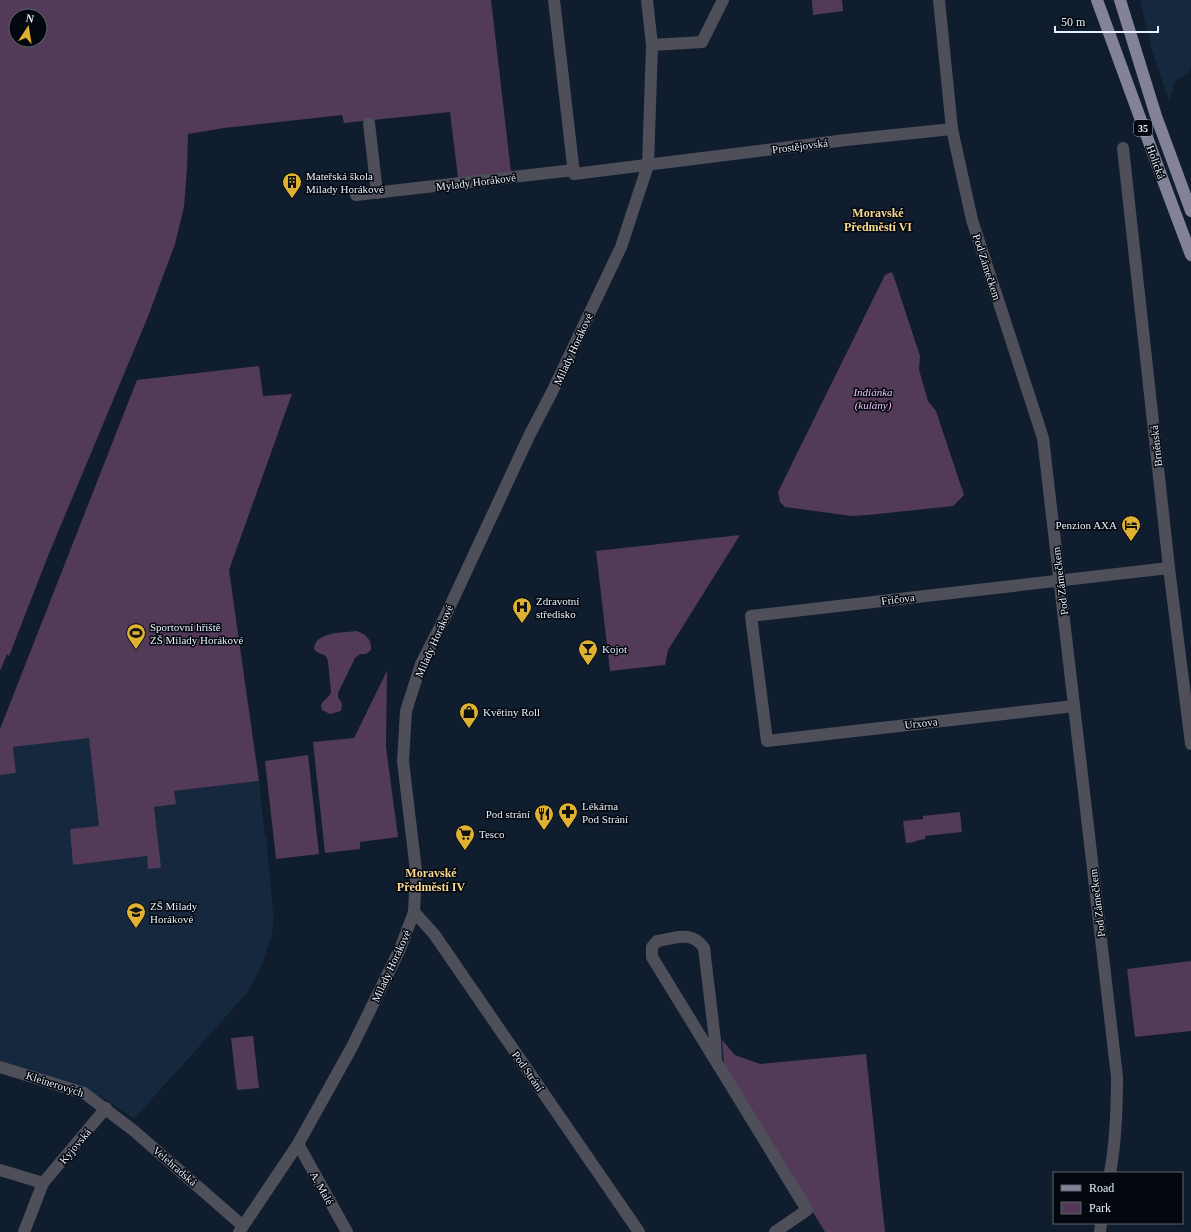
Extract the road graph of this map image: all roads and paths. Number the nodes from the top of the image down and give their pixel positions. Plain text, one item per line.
1 (554, 0) edge
2 (647, 0) edge
3 (723, 0) edge
4 (939, 0) edge
5 (1097, 0) edge
6 (1120, 0) edge
7 (652, 45) junction
8 (369, 123) dead end
9 (952, 129) junction
10 (1123, 148) dead end
11 (648, 165) junction
12 (574, 170) junction
13 (377, 193) junction
14 (356, 195) dead end
15 (1191, 211) edge
16 (1191, 255) edge
17 (1169, 568) junction
18 (1060, 580) junction
19 (1074, 706) junction
20 (767, 741) joint
21 (1191, 744) edge
22 (414, 912) junction
23 (716, 1061) junction
24 (0, 1067) edge
25 (106, 1108) junction
26 (298, 1144) junction
27 (0, 1170) edge
28 (1110, 1172) edge
29 (43, 1183) junction
30 (241, 1229) edge
31 (24, 1232) edge
32 (346, 1232) edge
33 (639, 1232) edge
34 (775, 1232) edge

1 - 12 street
2 - 7 street, Milady Horákové
3 - 7 street
4 - 9 street, Pod Zámečkem
5 - 16 main road, Holická / 35
6 - 15 main road, Holická / 35
7 - 11 street, Milady Horákové
8 - 13 street
9 - 11 street, Prostějovská
9 - 18 street, Pod Zámečkem
10 - 17 street, Brněnská
11 - 12 street
11 - 22 street, Milady Horákové
12 - 13 street, Mylady Horákové
13 - 14 street, Mylady Horákové
17 - 18 street, Fričova
17 - 21 street, Brněnská
18 - 19 street, Pod Zámečkem
18 - 20 street, Fričova
19 - 20 street, Urxova
19 - 28 street, Pod Zámečkem
22 - 26 street, Milady Horákové
22 - 33 street, Pod Strání
23 - 23 street
23 - 34 street
24 - 25 street, Kleinerových
25 - 29 street, Kyjovská
25 - 30 street, Velehradská
26 - 30 street, Milady Horákové
26 - 32 street, A. Malé
27 - 29 street
29 - 31 street, Kyjovská

